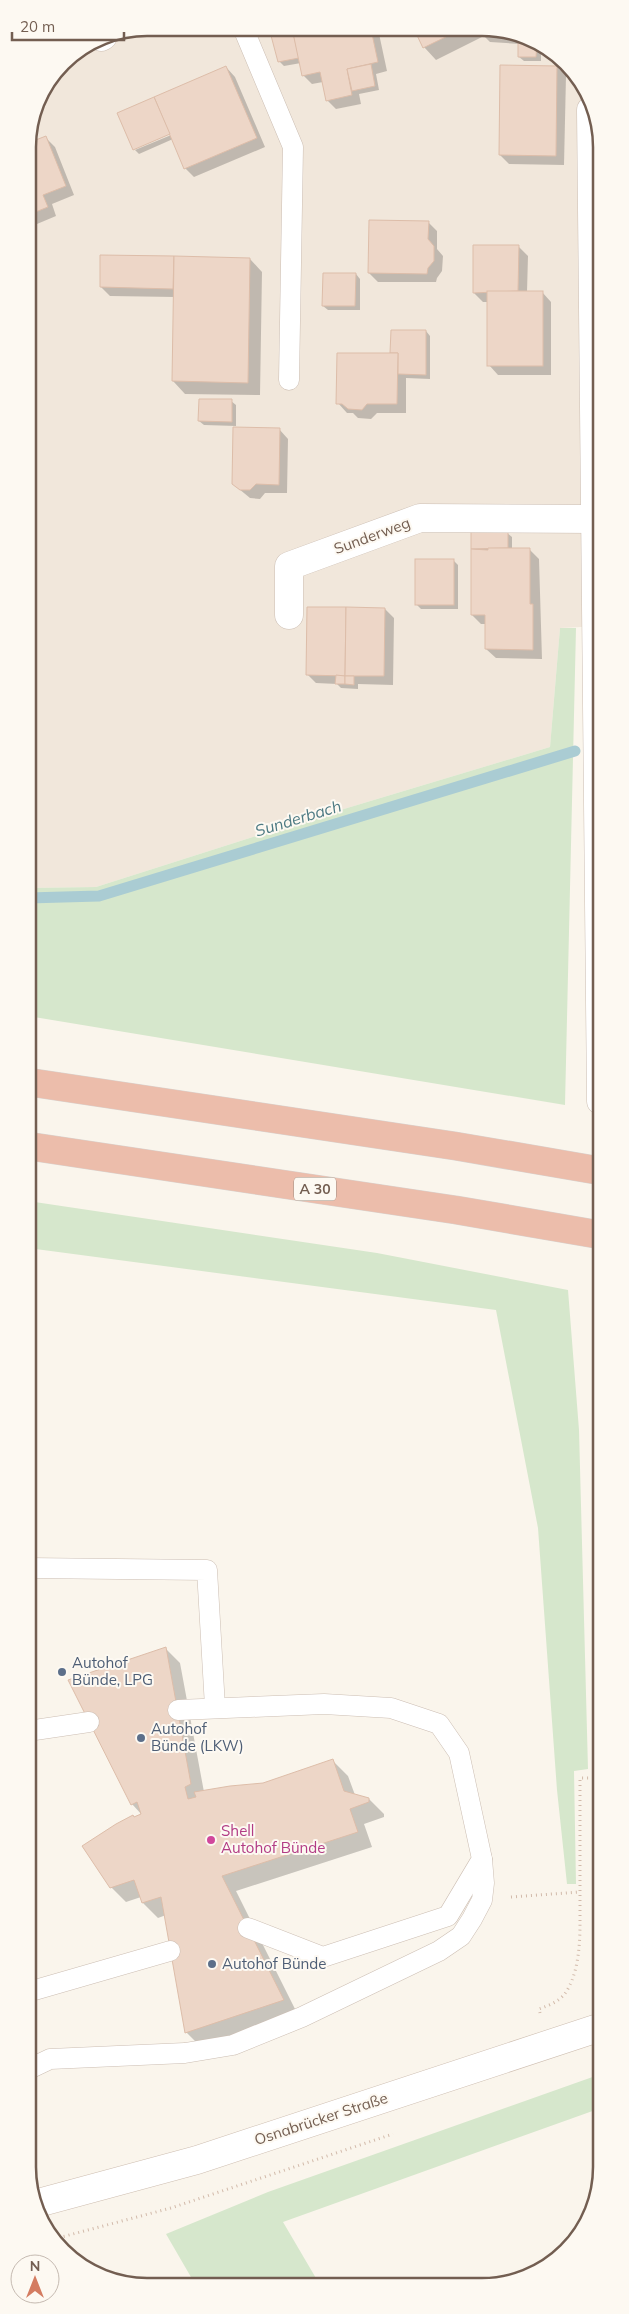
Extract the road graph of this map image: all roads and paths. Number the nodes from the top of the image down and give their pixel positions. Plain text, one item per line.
1 (246, 36) edge
2 (590, 125) edge
3 (593, 314) edge
4 (289, 380) dead end
5 (593, 519) edge
6 (289, 616) dead end
7 (36, 1083) edge
8 (36, 1147) edge
9 (593, 1170) edge
10 (593, 1234) edge
11 (36, 1568) edge
12 (215, 1707) junction
13 (178, 1710) dead end
14 (89, 1722) dead end
15 (36, 1730) edge
16 (593, 1778) edge
17 (482, 1859) junction
18 (580, 1892) junction
19 (542, 1895) dead end
20 (248, 1928) dead end
21 (170, 1950) dead end
22 (36, 1990) edge
23 (593, 2030) edge
24 (549, 2044) junction
25 (36, 2065) edge
26 (42, 2202) edge

1 - 4 lane
2 - 3 street
5 - 6 street, Sunderweg
7 - 9 highway
8 - 10 highway, A 30
11 - 12 lane
12 - 13 lane
12 - 17 lane
14 - 15 lane
16 - 18 path
17 - 20 lane
17 - 25 lane
18 - 19 path
18 - 24 path
21 - 22 lane
23 - 24 street, Osnabrücker Straße
24 - 26 street, Osnabrücker Straße

